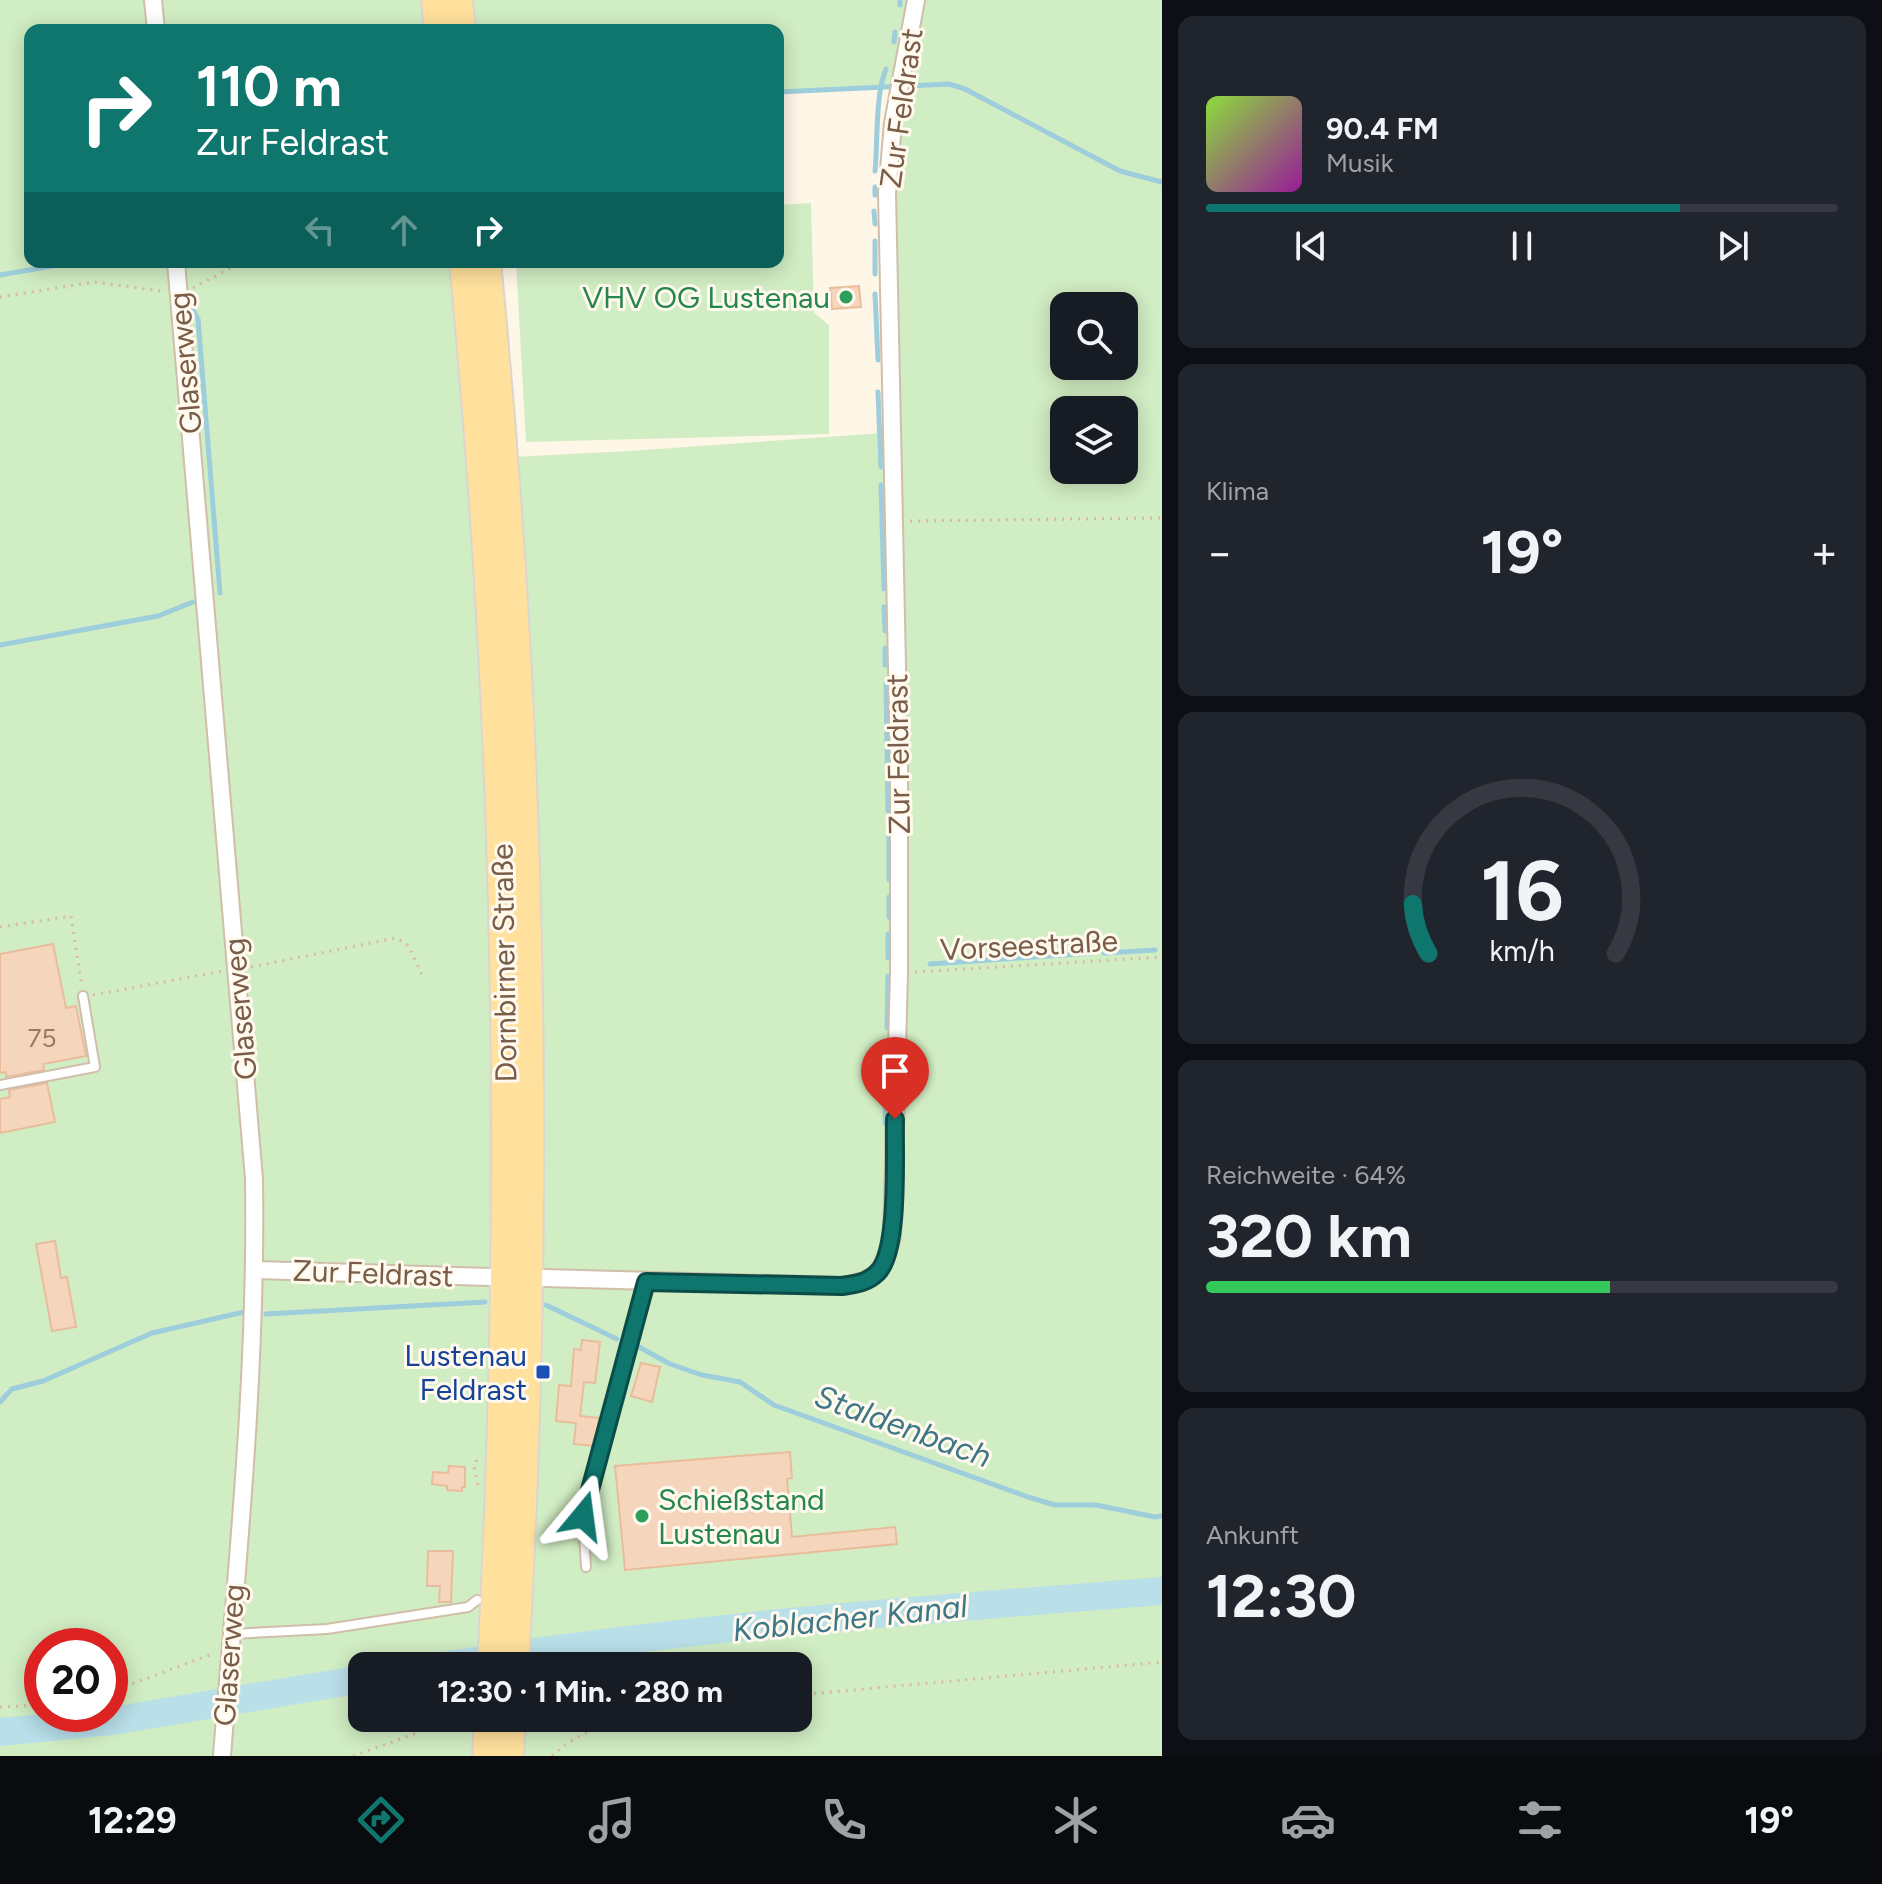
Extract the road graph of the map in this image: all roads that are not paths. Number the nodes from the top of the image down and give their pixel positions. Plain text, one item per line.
1 (153, 0) edge
2 (435, 0) edge
3 (459, 0) edge
4 (916, 0) edge
5 (155, 24) edge
6 (437, 24) edge
7 (461, 24) edge
8 (177, 268) edge
9 (464, 268) edge
10 (488, 268) edge
11 (83, 996) road end
12 (0, 1085) edge
13 (256, 1270) junction
14 (490, 1277) dead end
15 (544, 1278) dead end
16 (646, 1282) junction
17 (586, 1567) dead end
18 (477, 1600) dead end
19 (506, 1618) junction
20 (230, 1649) junction
21 (495, 1652) edge
22 (512, 1652) edge
23 (487, 1732) edge
24 (511, 1732) edge
25 (222, 1756) edge
26 (486, 1756) edge
27 (510, 1756) edge

1 - 5 street
2 - 6 main road
3 - 7 main road
4 - 16 street, Zur Feldrast
8 - 13 street, Glaserweg
9 - 19 main road, Dornbirner Straße
10 - 19 main road, Dornbirner Straße
11 - 12 lane
13 - 14 street, Zur Feldrast
13 - 20 street, Glaserweg
15 - 16 street, Zur Feldrast
16 - 17 lane
18 - 20 lane
19 - 21 main road, Dornbirner Straße
19 - 22 main road, Dornbirner Straße
20 - 25 street, Glaserweg
23 - 26 main road
24 - 27 main road

